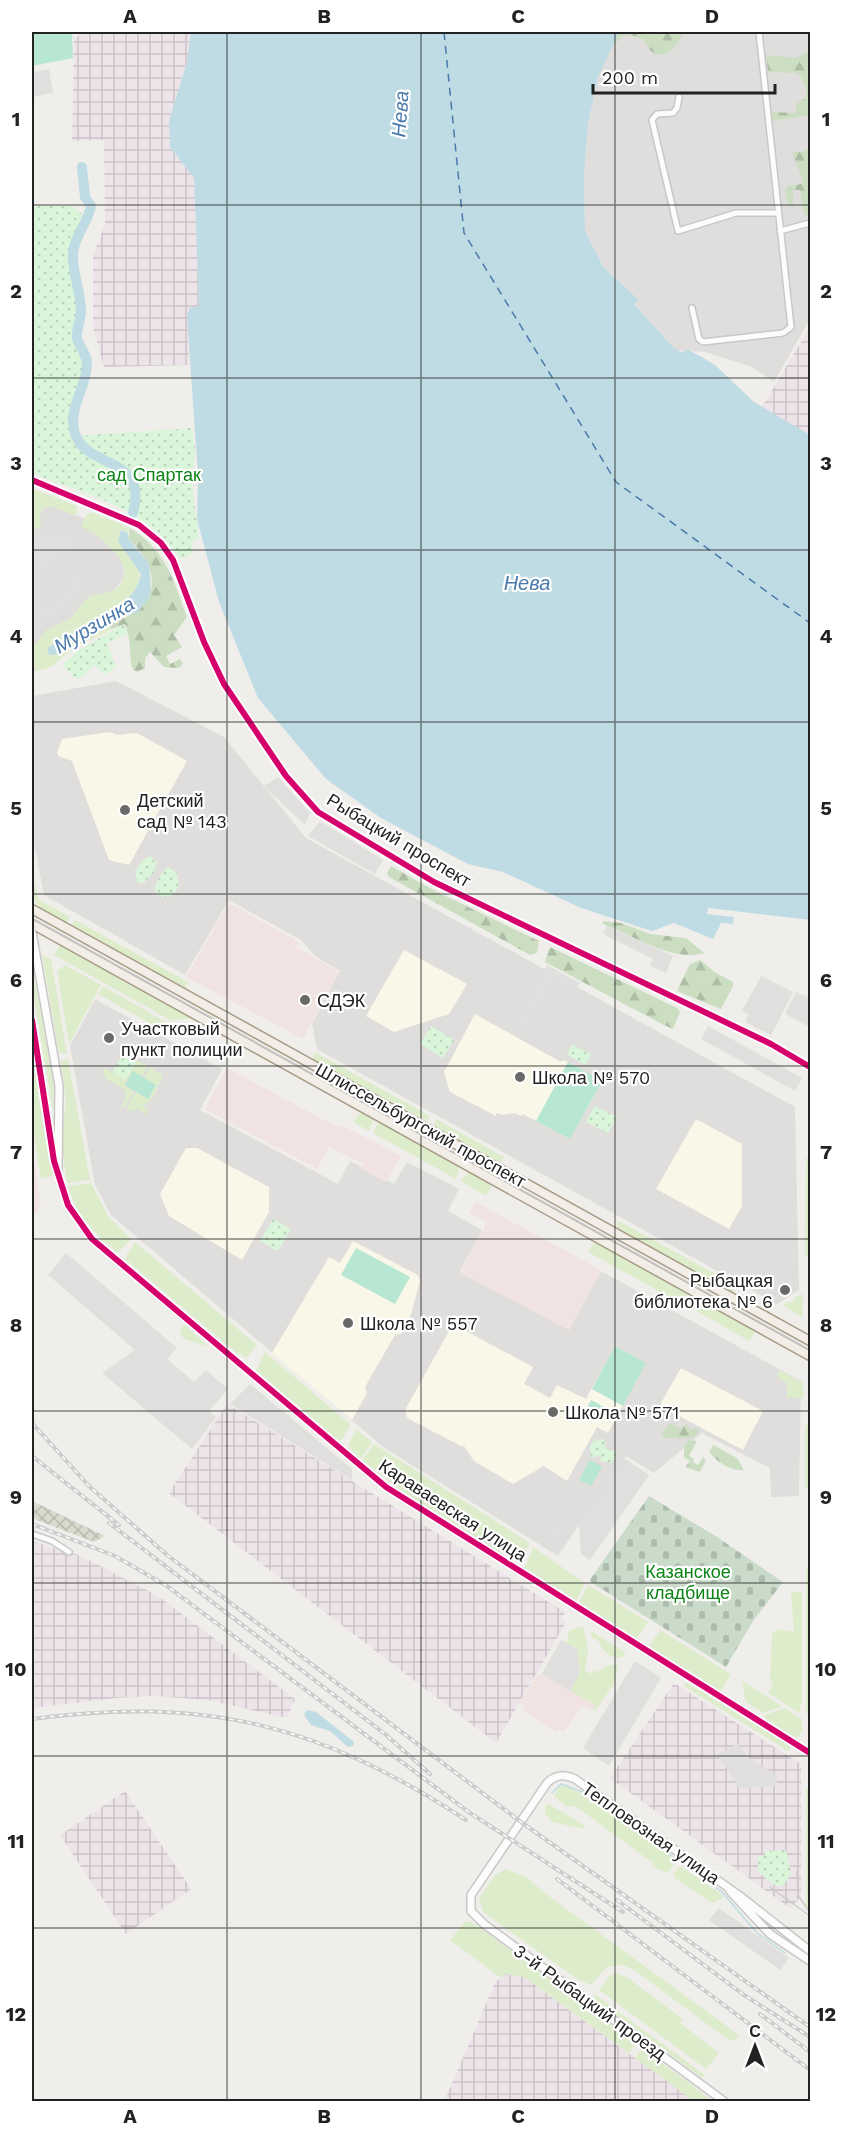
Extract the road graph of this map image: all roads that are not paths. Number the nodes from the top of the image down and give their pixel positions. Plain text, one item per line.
1 (759, 32) edge
2 (679, 97) dead end
3 (777, 213) junction
4 (810, 224) edge
5 (780, 231) junction
6 (692, 308) dead end
7 (32, 480) edge
8 (32, 909) edge
9 (32, 924) edge
10 (32, 932) edge
11 (32, 1020) edge
12 (810, 1067) edge
13 (58, 1170) junction
14 (810, 1341) edge
15 (810, 1356) edge
16 (32, 1534) edge
17 (69, 1552) dead end
18 (810, 1753) edge
19 (727, 1887) junction
20 (471, 1895) joint
21 (810, 1952) edge
22 (810, 1960) edge
23 (725, 2102) edge

1 - 3 street
2 - 3 street
3 - 5 street
4 - 5 street
5 - 6 street
7 - 12 street, Рыбацкий проспект
8 - 14 main road, Шлиссельбургский проспект
9 - 15 main road, Шлиссельбургский проспект
10 - 13 street
11 - 13 street
13 - 18 street, Караваевская улица
16 - 17 street
19 - 20 street, Тепловозная улица
19 - 21 street, Тепловозная улица
19 - 22 street, Тепловозная улица
20 - 23 street, 3-й Рыбацкий проезд

